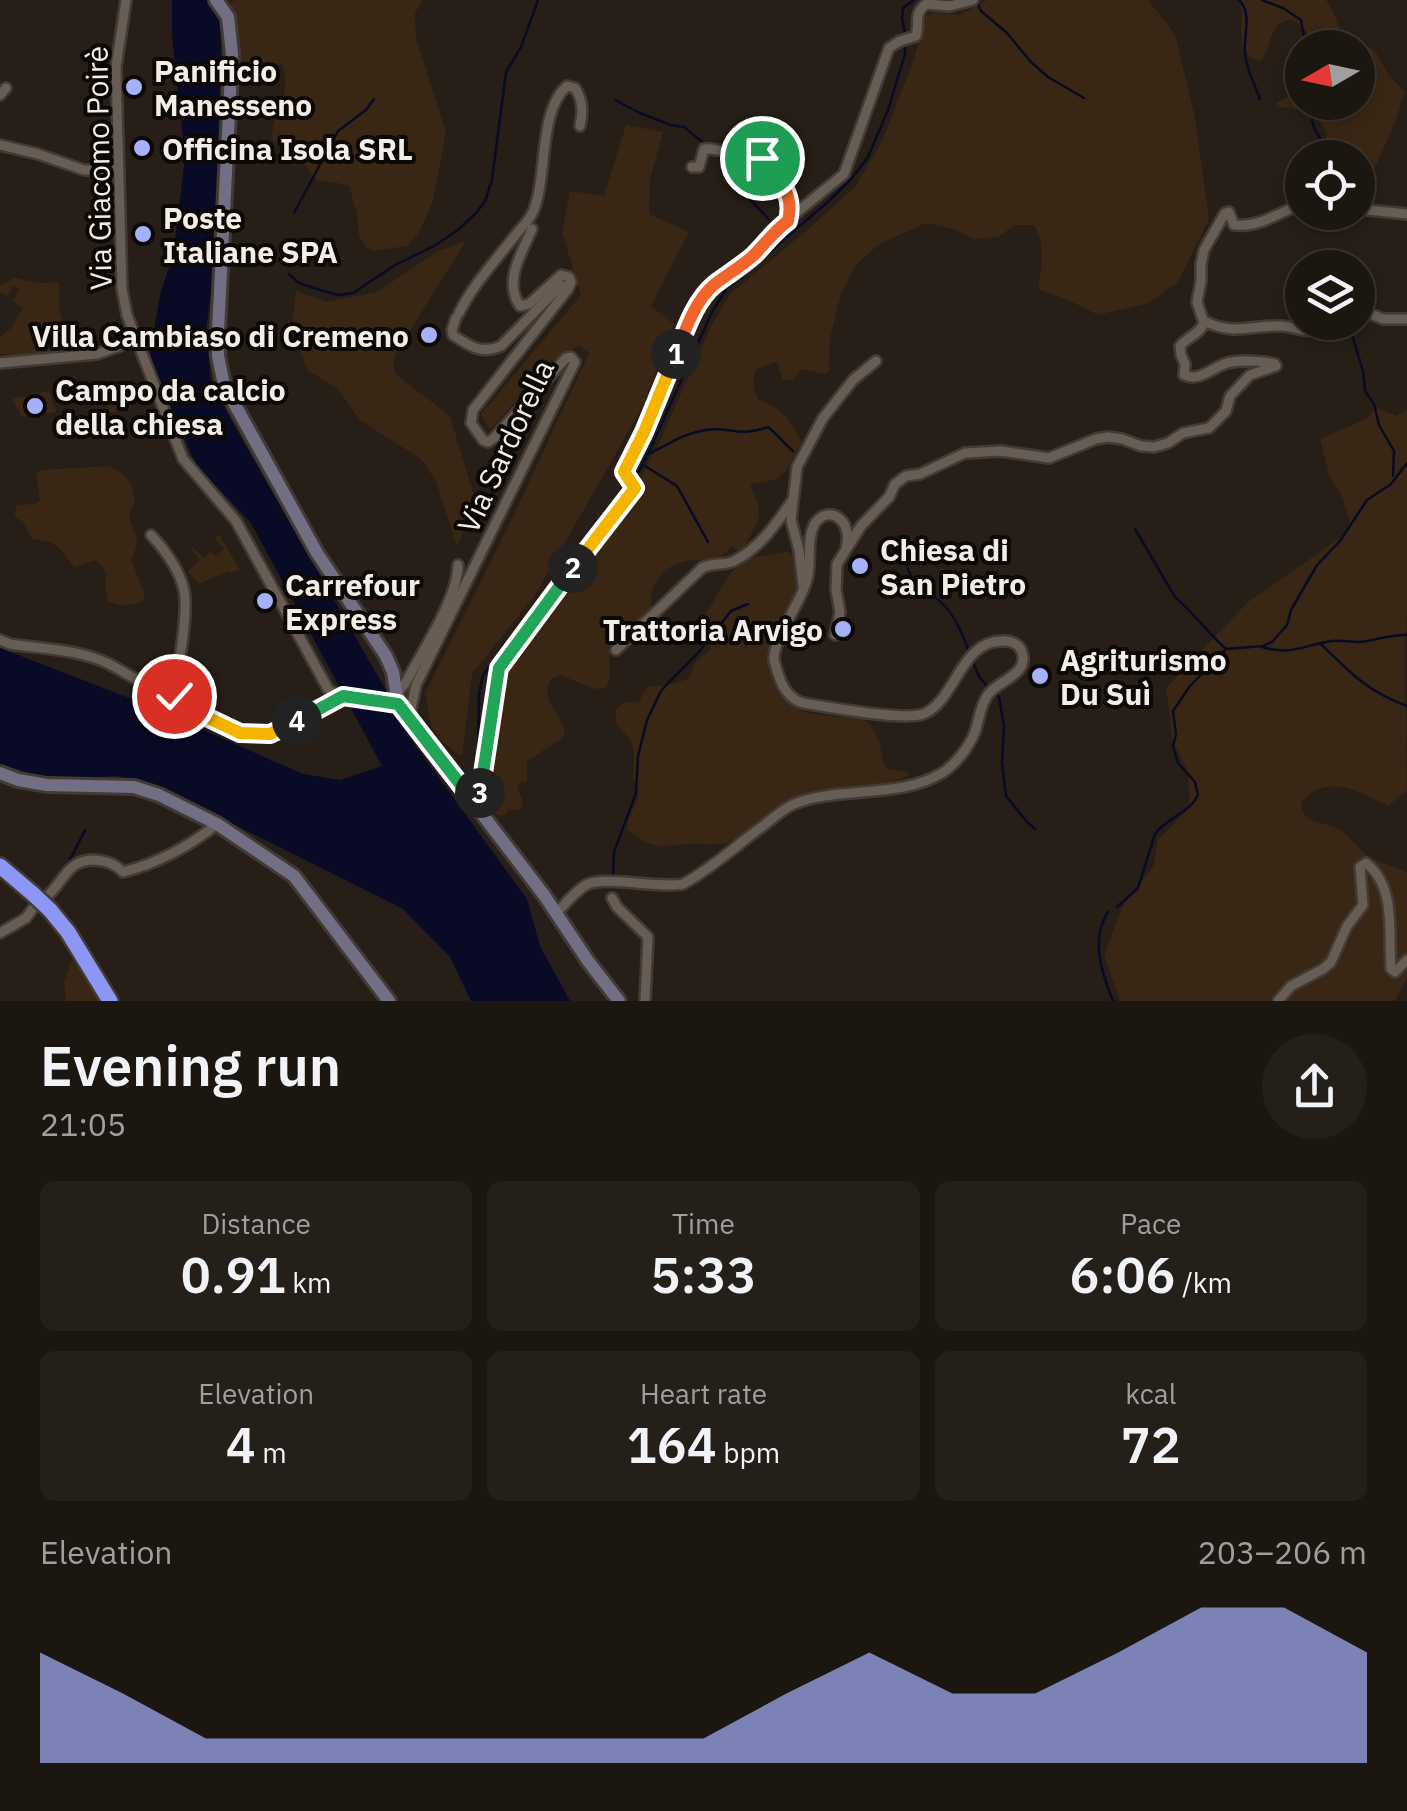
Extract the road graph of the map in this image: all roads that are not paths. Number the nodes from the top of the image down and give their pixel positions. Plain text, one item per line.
1 (126, 0) edge
2 (972, 0) edge
3 (220, 5) edge
4 (580, 126) dead end
5 (0, 145) edge
6 (692, 166) dead end
7 (120, 170) junction
8 (1375, 211) edge
9 (1285, 212) edge
10 (1407, 214) edge
11 (788, 221) junction
12 (532, 229) dead end
13 (568, 289) junction
14 (1375, 316) edge
15 (1407, 318) edge
16 (1204, 321) junction
17 (1285, 327) edge
18 (137, 340) junction
19 (876, 360) dead end
20 (0, 363) edge
21 (794, 499) junction
22 (152, 535) dead end
23 (846, 548) junction
24 (458, 565) dead end
25 (802, 592) junction
26 (835, 635) dead end
27 (0, 640) edge
28 (616, 650) dead end
29 (340, 696) junction
30 (396, 700) junction
31 (173, 701) junction
32 (409, 718) junction
33 (0, 774) edge
34 (477, 806) junction
35 (218, 824) junction
36 (0, 866) edge
37 (612, 898) dead end
38 (41, 902) junction
39 (556, 914) junction
40 (0, 933) edge
41 (1407, 960) edge
42 (107, 995) edge
43 (388, 1001) edge
44 (619, 1001) edge
45 (645, 1001) edge
46 (1278, 1001) edge

1 - 7 street, Via Giacomo Poirè
2 - 11 street
3 - 30 main road
4 - 13 street, Via Sardorella
5 - 7 street
6 - 11 street
7 - 18 street, Via Giacomo Poirè
8 - 10 street
9 - 16 street
11 - 34 street
12 - 13 street
13 - 32 street, Via Sardorella
14 - 15 street
16 - 17 street
16 - 23 street
18 - 20 street
18 - 29 street, Via Giacomo Poirè
19 - 21 street
21 - 25 street
21 - 28 street
22 - 31 street
23 - 25 street
23 - 26 street
24 - 30 street
25 - 39 street
27 - 31 street
29 - 30 street
29 - 31 street
30 - 32 main road
32 - 34 main road
33 - 35 main road
34 - 39 main road
35 - 38 street
35 - 43 main road
36 - 38 highway
37 - 45 street
38 - 40 street
38 - 42 highway
39 - 44 main road
41 - 46 street

